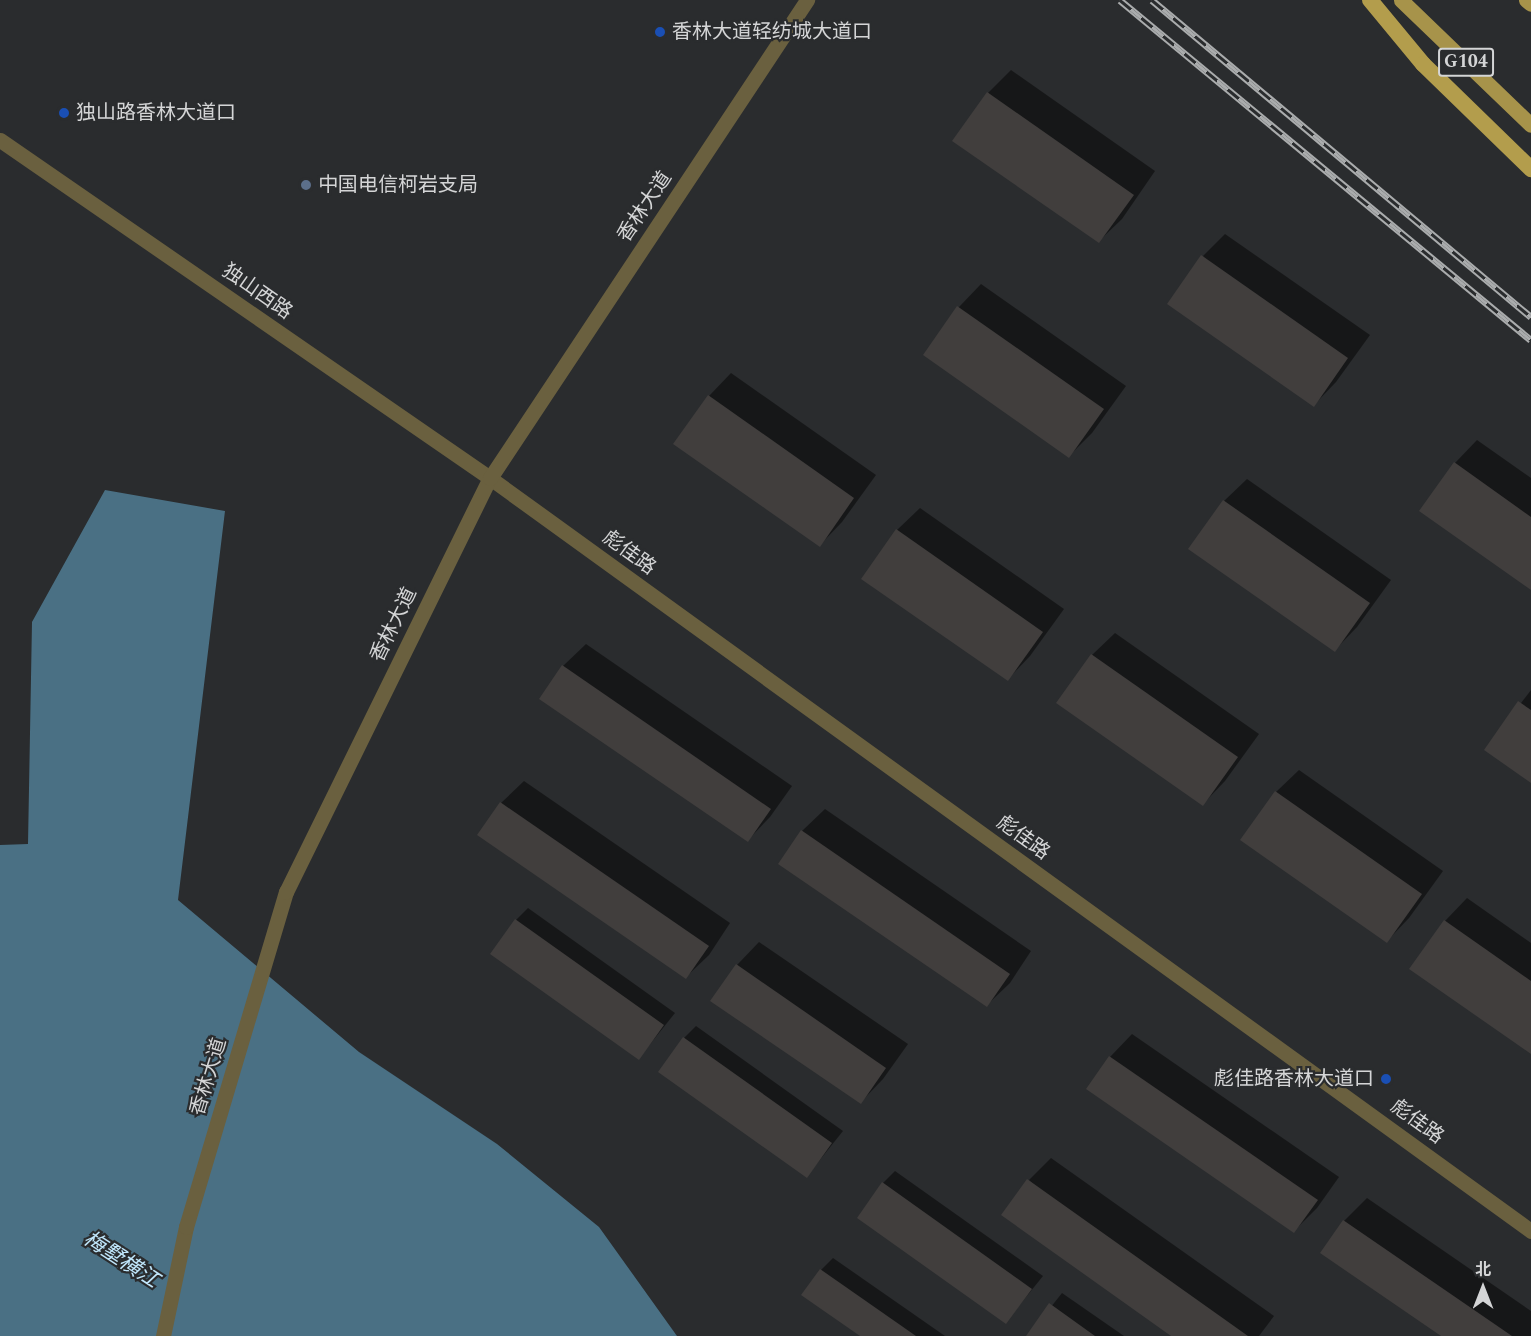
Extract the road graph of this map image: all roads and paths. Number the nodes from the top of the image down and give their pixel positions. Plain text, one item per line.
1 (807, 0) edge
2 (1371, 0) edge
3 (1401, 0) edge
4 (1527, 0) edge
5 (1531, 4) edge
6 (1531, 125) edge
7 (0, 140) edge
8 (1531, 169) edge
9 (490, 478) junction
10 (1531, 1231) edge
11 (163, 1336) edge

1 - 9 street, 香林大道
2 - 8 highway
3 - 6 main road, G104
4 - 5 main road
7 - 9 street, 独山西路
9 - 10 street, 彪佳路
9 - 11 street, 香林大道

